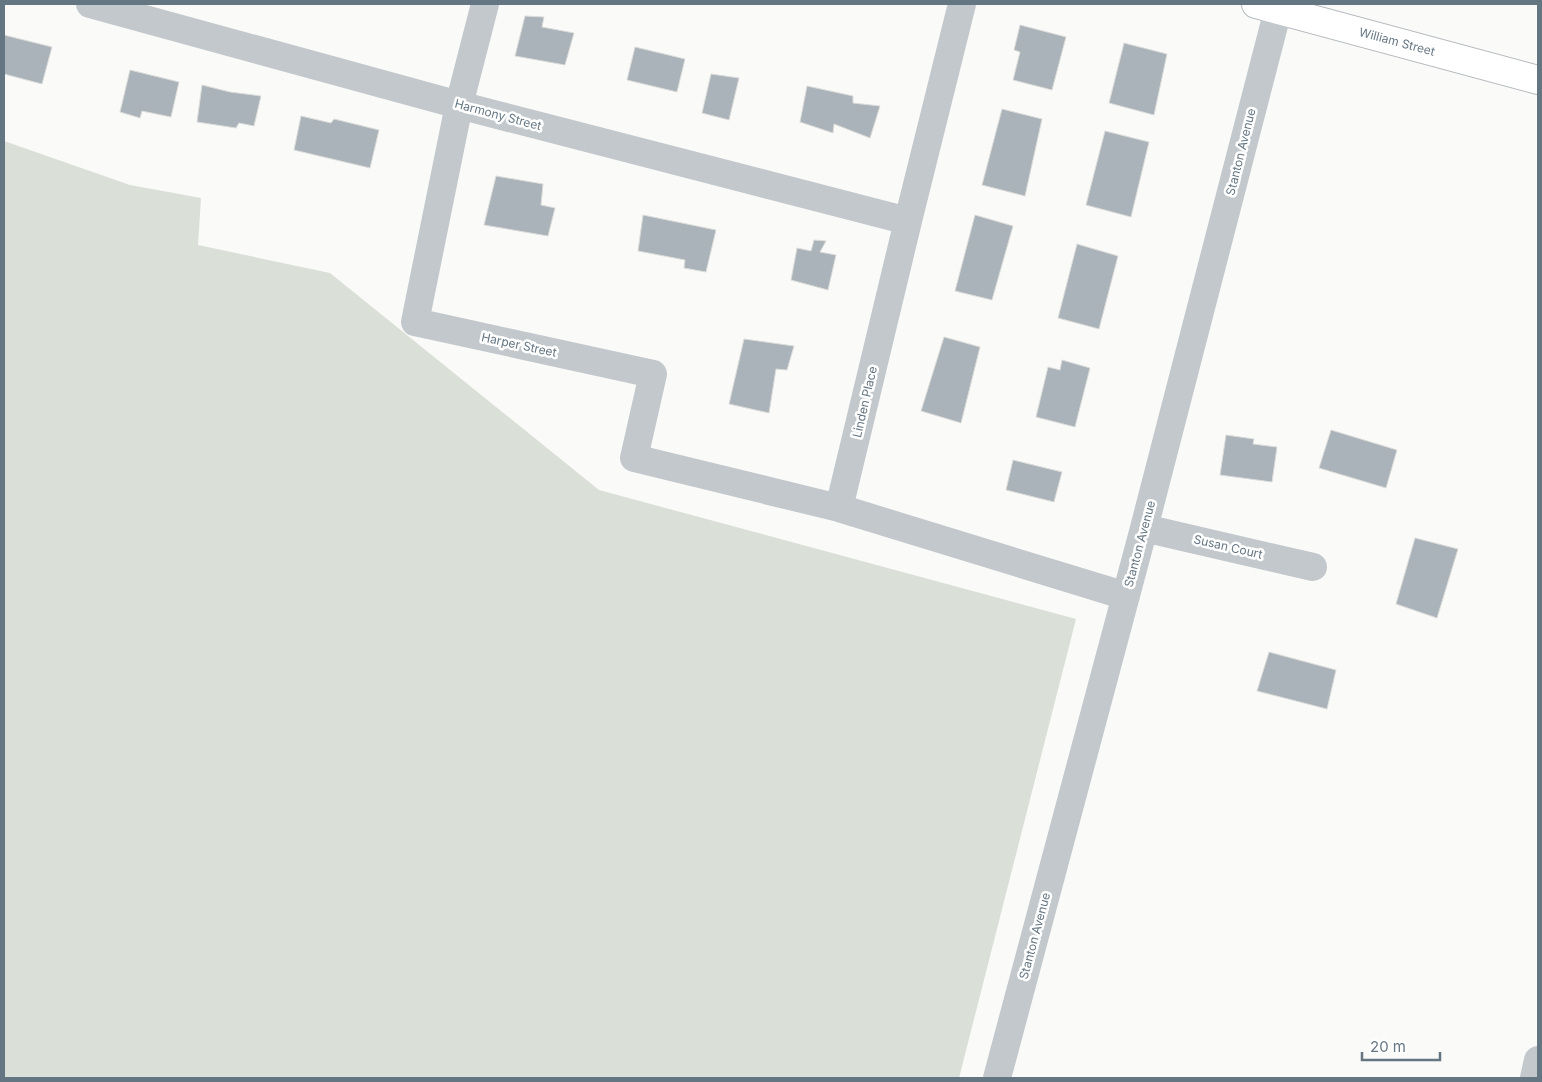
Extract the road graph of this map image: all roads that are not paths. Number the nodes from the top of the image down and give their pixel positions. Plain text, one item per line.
1 (90, 4) edge
2 (485, 4) edge
3 (962, 4) edge
4 (1267, 7) edge
5 (1538, 80) edge
6 (459, 105) junction
7 (908, 221) junction
8 (839, 508) junction
9 (1144, 528) junction
10 (1313, 567) dead end
11 (1126, 596) junction
12 (1538, 1060) edge
13 (997, 1078) edge
14 (1534, 1078) edge

1 - 6 street, Harmony Street
2 - 6 street, Harper Street
3 - 7 street, Linden Place
4 - 5 main road, William Street
4 - 9 street, Stanton Avenue
6 - 7 street, Harmony Street
6 - 8 street, Harper Street
7 - 8 street, Linden Place
8 - 11 street
9 - 10 street, Susan Court
9 - 11 street, Stanton Avenue
11 - 13 street, Stanton Avenue
12 - 14 street

